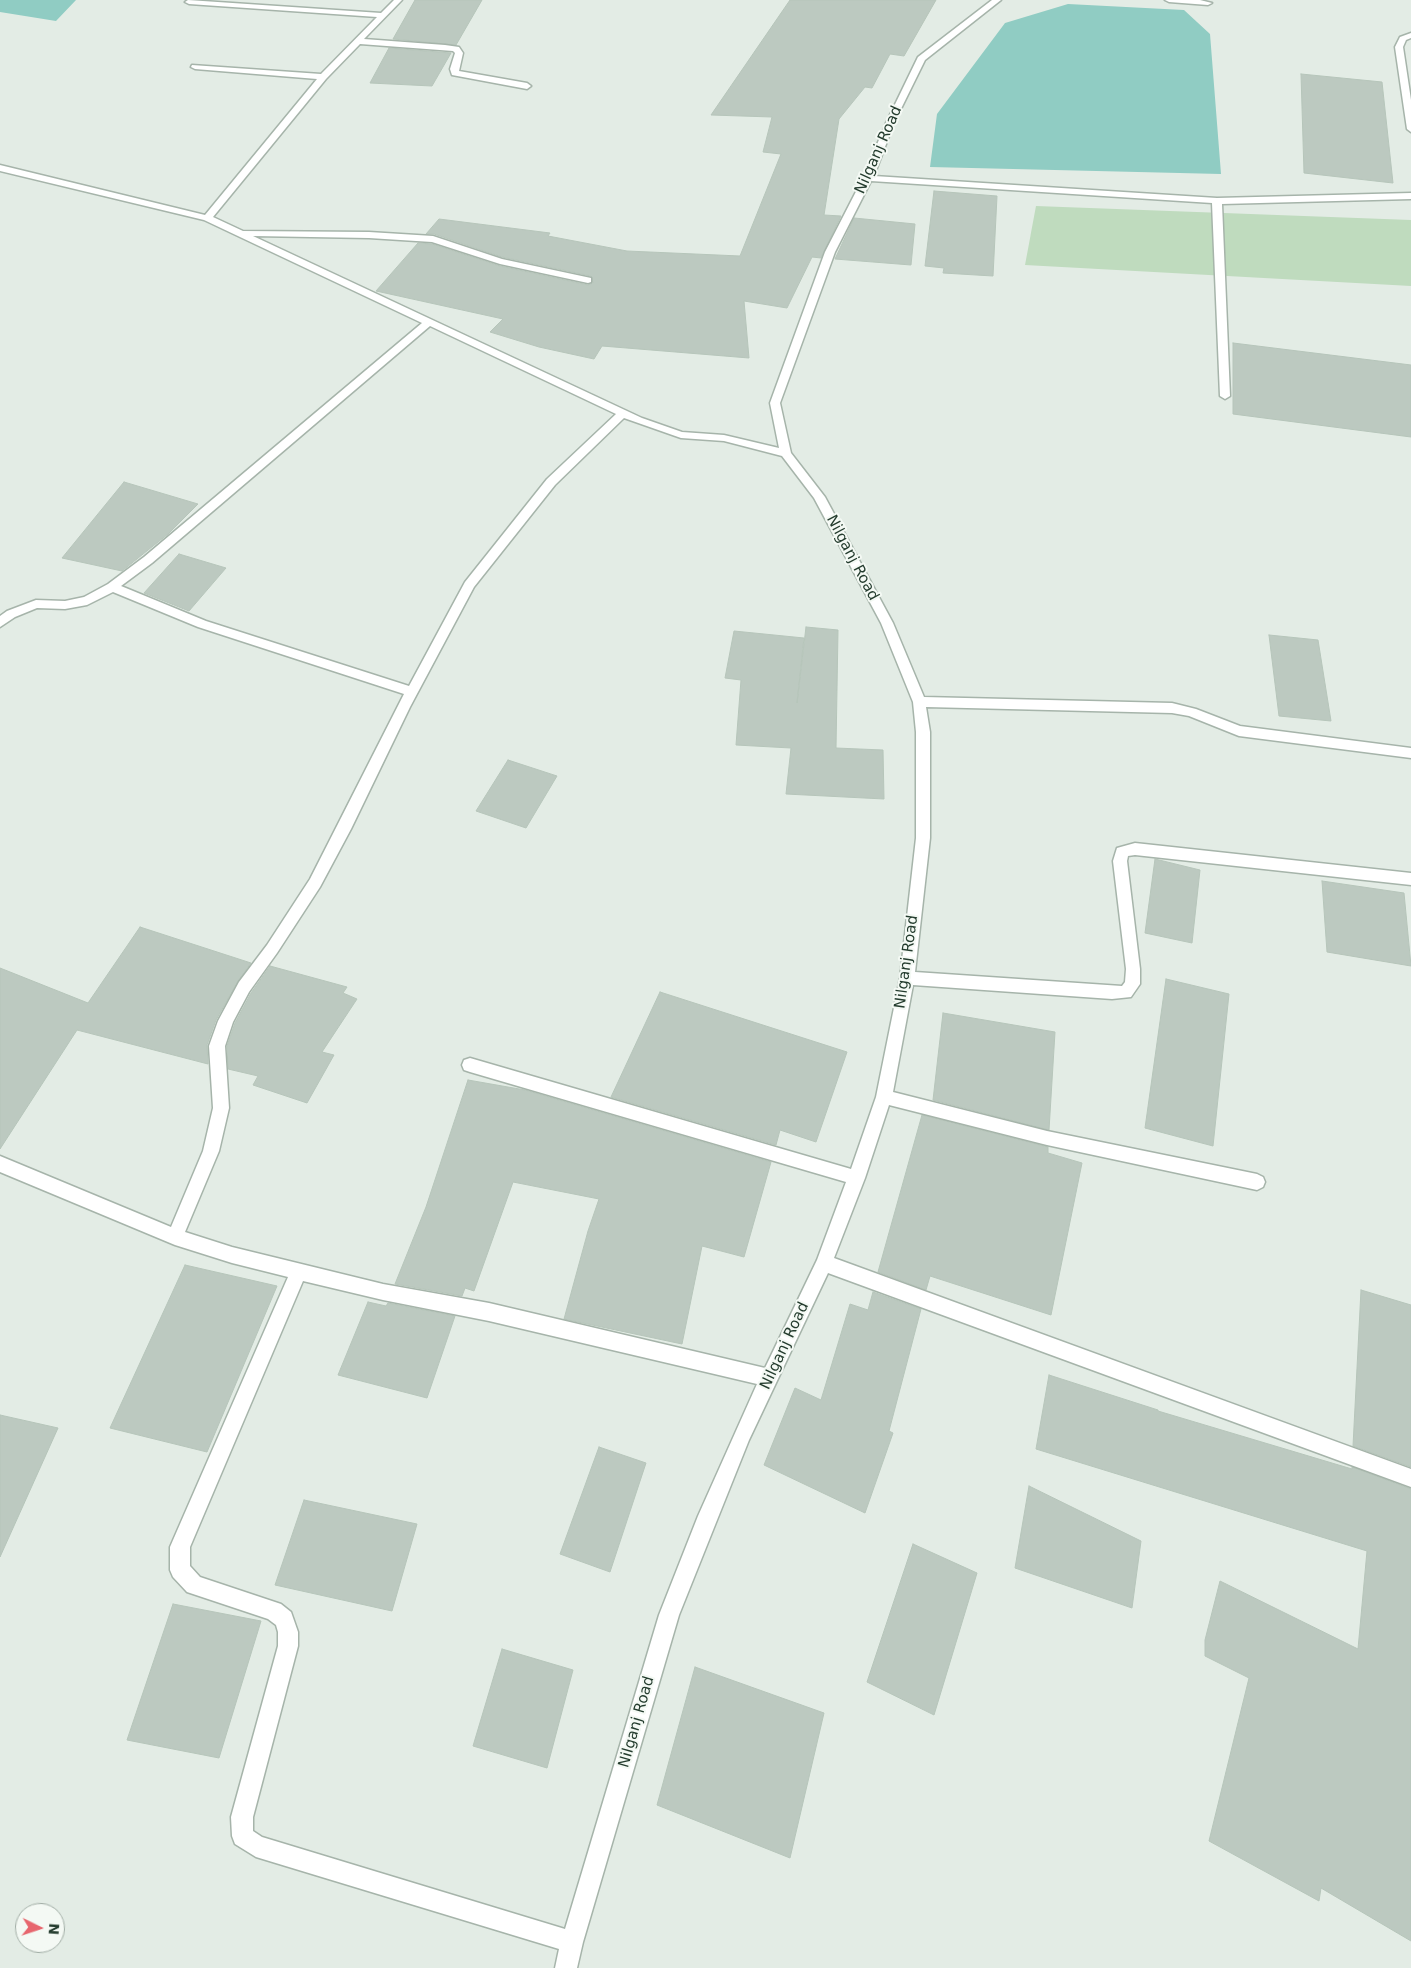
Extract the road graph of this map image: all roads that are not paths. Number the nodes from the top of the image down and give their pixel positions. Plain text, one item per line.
1 (398, 0) edge
2 (997, 0) edge
3 (1169, 0) edge
4 (189, 2) dead end
5 (1208, 3) dead end
6 (383, 14) junction
7 (1411, 34) edge
8 (357, 41) junction
9 (195, 66) dead end
10 (323, 77) junction
11 (527, 86) dead end
12 (1411, 129) edge
13 (0, 168) edge
14 (868, 178) junction
15 (1411, 196) edge
16 (1217, 201) junction
17 (207, 218) junction
18 (240, 233) junction
19 (588, 280) dead end
20 (429, 322) junction
21 (1226, 396) dead end
22 (623, 413) junction
23 (786, 453) junction
24 (112, 587) junction
25 (0, 623) edge
26 (412, 692) junction
27 (919, 702) junction
28 (1411, 753) edge
29 (1411, 879) edge
30 (907, 978) junction
31 (470, 1065) dead end
32 (884, 1097) junction
33 (0, 1164) edge
34 (857, 1178) junction
35 (1257, 1182) dead end
36 (175, 1237) junction
37 (824, 1263) junction
38 (299, 1271) junction
39 (770, 1378) junction
40 (1411, 1478) edge
41 (572, 1942) junction
42 (566, 1968) edge

1 - 6 street
2 - 14 street, Nilganj Road
3 - 5 street
4 - 6 street
6 - 8 street
7 - 12 street
8 - 10 street
8 - 11 street
9 - 10 street
10 - 17 street
13 - 17 street
14 - 16 street
14 - 23 street, Nilganj Road
15 - 16 street
16 - 21 street
17 - 18 street
18 - 19 street
18 - 20 street
20 - 22 street
20 - 24 street
22 - 23 street
22 - 26 street
23 - 27 street, Nilganj Road
24 - 25 street
24 - 26 street
26 - 36 street
27 - 28 street
27 - 30 street, Nilganj Road
29 - 30 street
30 - 32 street, Nilganj Road
31 - 34 street
32 - 34 street, Nilganj Road
32 - 35 street
33 - 36 street
34 - 37 street, Nilganj Road
36 - 38 street
37 - 39 street, Nilganj Road
37 - 40 street
38 - 39 street
38 - 41 street
39 - 41 street, Nilganj Road
41 - 42 street, Nilganj Road

